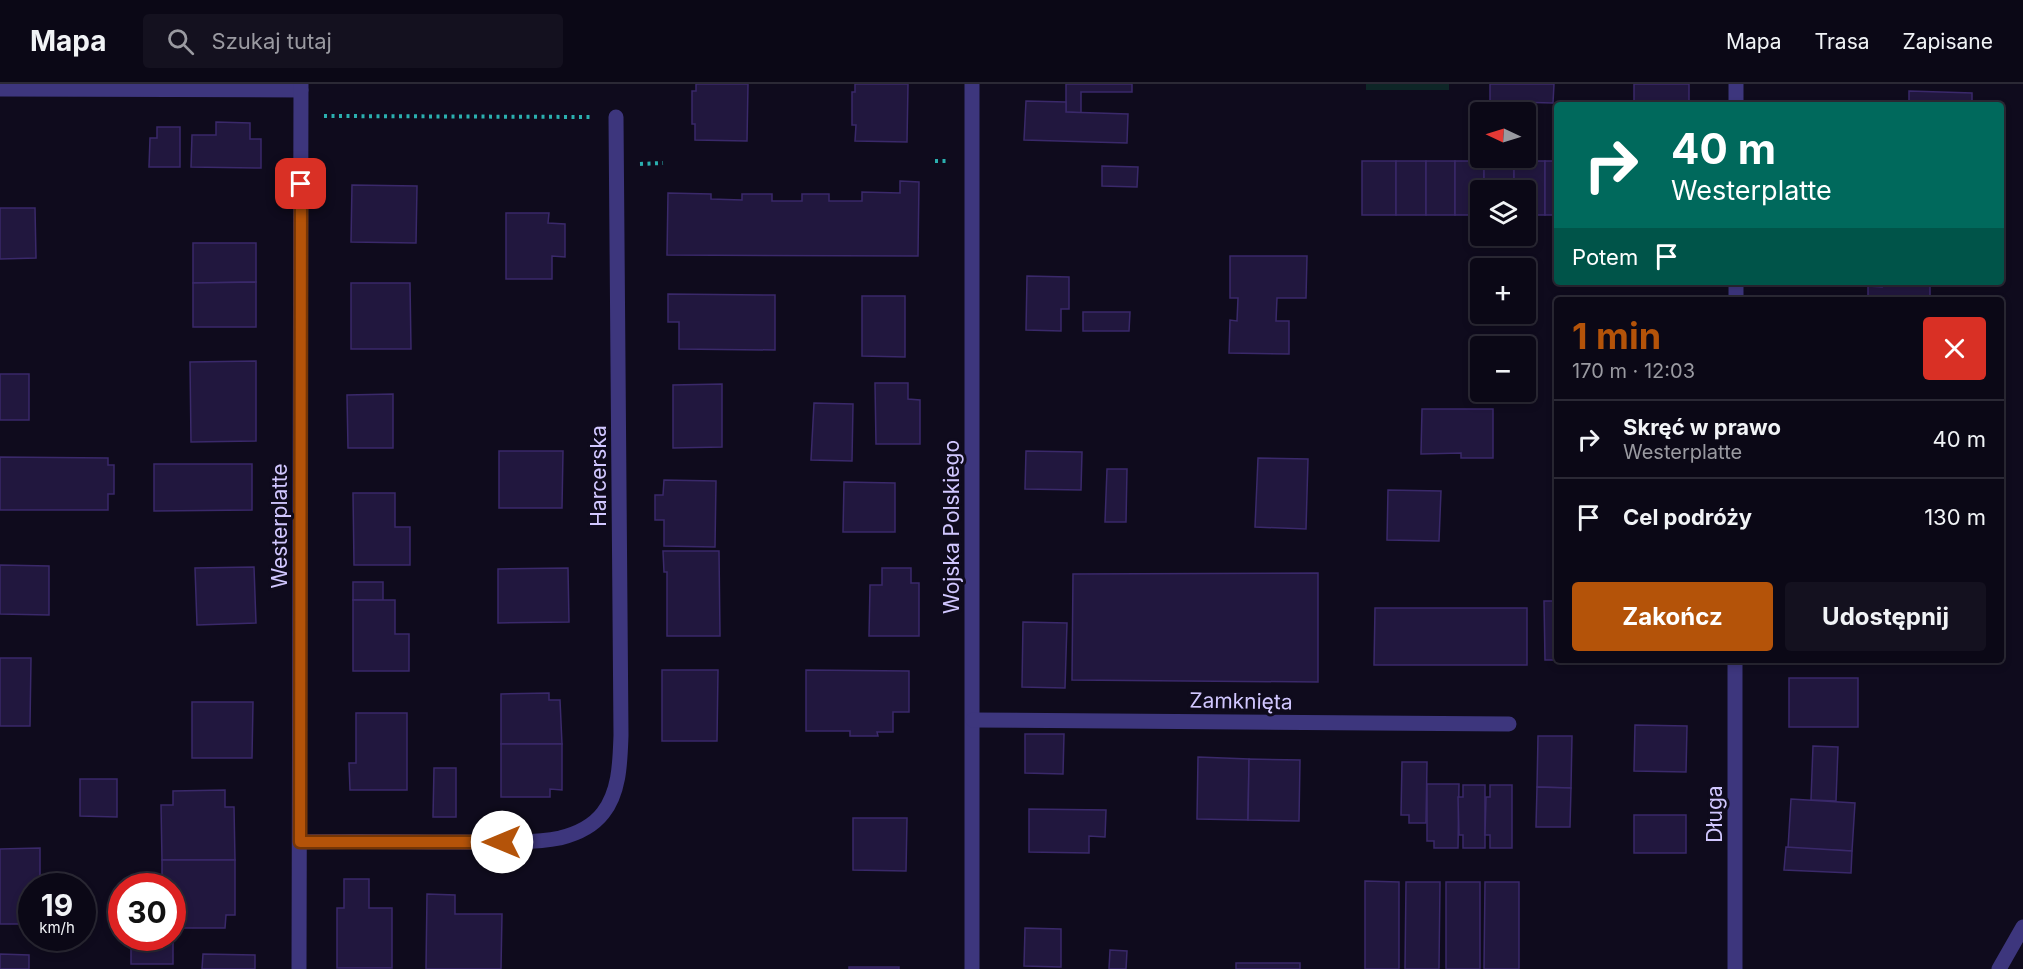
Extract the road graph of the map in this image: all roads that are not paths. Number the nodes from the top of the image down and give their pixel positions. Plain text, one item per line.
1 (972, 84) edge
2 (1736, 84) edge
3 (301, 87) edge
4 (0, 89) edge
5 (1736, 102) edge
6 (616, 117) road end
7 (1735, 663) edge
8 (973, 720) junction
9 (1509, 724) dead end
10 (300, 842) junction
11 (2023, 927) edge
12 (299, 969) edge
13 (972, 969) edge
14 (1735, 969) edge
15 (1999, 969) edge

1 - 8 street, Wojska Polskiego
2 - 5 street
3 - 4 street
3 - 10 street, Westerplatte
6 - 10 street, Harcerska
7 - 14 street, Długa
8 - 9 street, Zamknięta
8 - 13 street, Wojska Polskiego
10 - 12 street, Westerplatte
11 - 15 street

